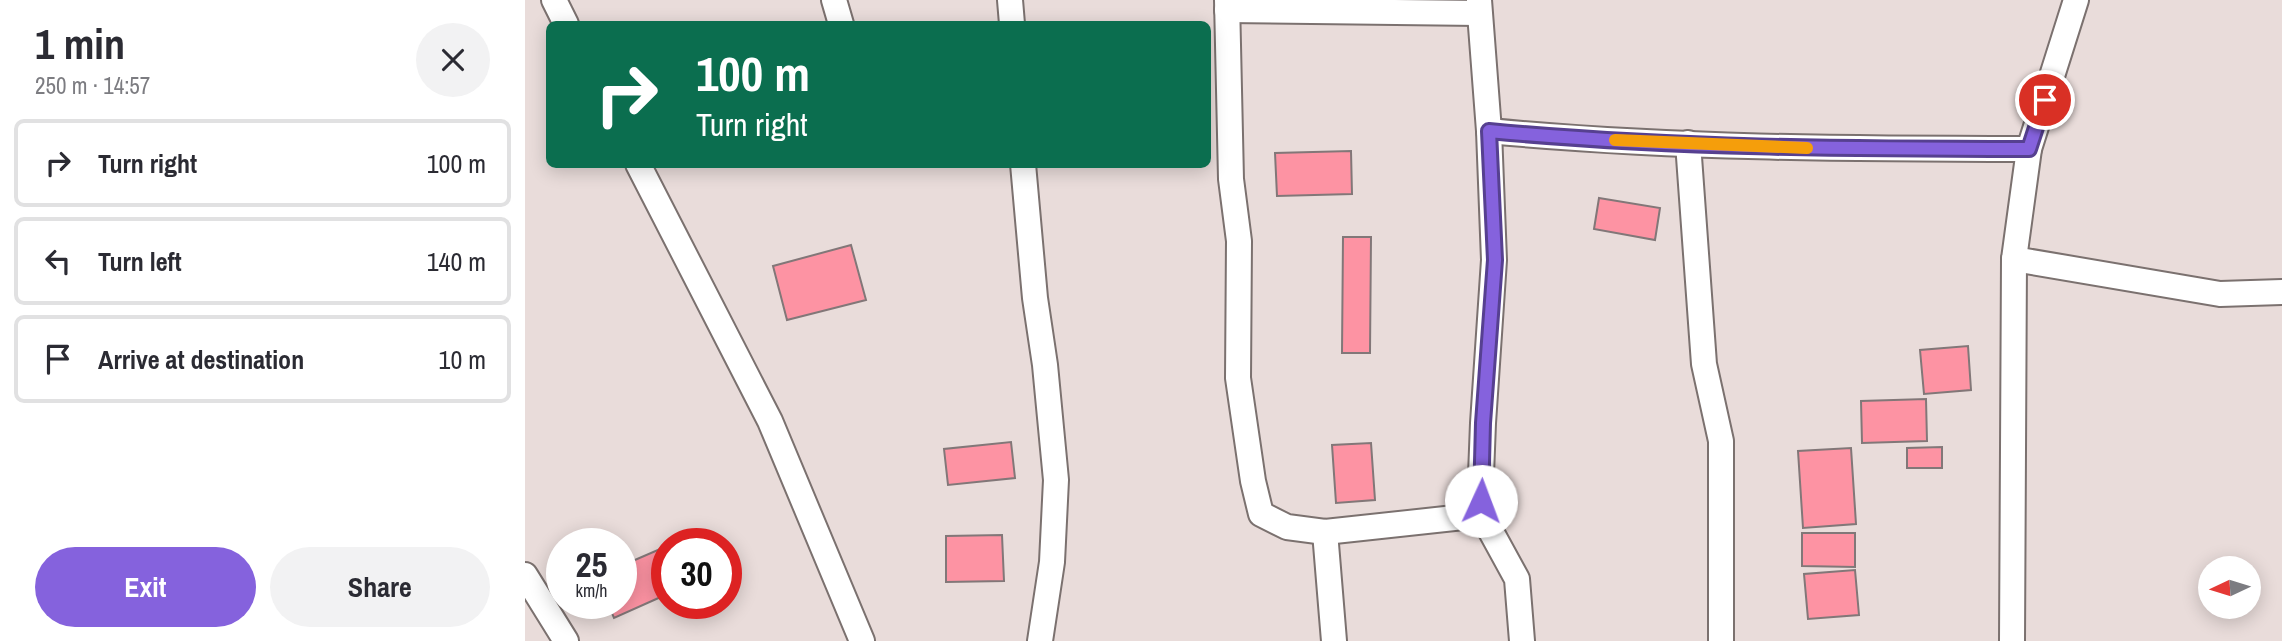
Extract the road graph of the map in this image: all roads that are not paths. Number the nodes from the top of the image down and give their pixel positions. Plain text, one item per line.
1 (554, 0) edge
2 (834, 0) edge
3 (1010, 0) edge
4 (2076, 0) edge
5 (1227, 5) edge
6 (1479, 7) edge
7 (564, 21) edge
8 (840, 21) edge
9 (1012, 21) edge
10 (1489, 131) junction
11 (1688, 143) junction
12 (2029, 149) junction
13 (640, 168) edge
14 (1023, 168) edge
15 (2014, 259) junction
16 (2282, 292) edge
17 (1482, 516) junction
18 (1325, 532) junction
19 (525, 575) edge
20 (566, 641) edge
21 (862, 641) edge
22 (1040, 641) edge
23 (1334, 641) edge
24 (1522, 641) edge
25 (1721, 641) edge
26 (2012, 641) edge

1 - 7 street
2 - 8 street
3 - 9 street
4 - 12 street
5 - 6 street
5 - 18 street
6 - 10 street
10 - 11 street
10 - 17 street
11 - 12 street
11 - 25 street
12 - 15 street
13 - 21 street
14 - 22 street
15 - 16 street
15 - 26 street
17 - 18 street
17 - 24 street
18 - 23 street
19 - 20 street

